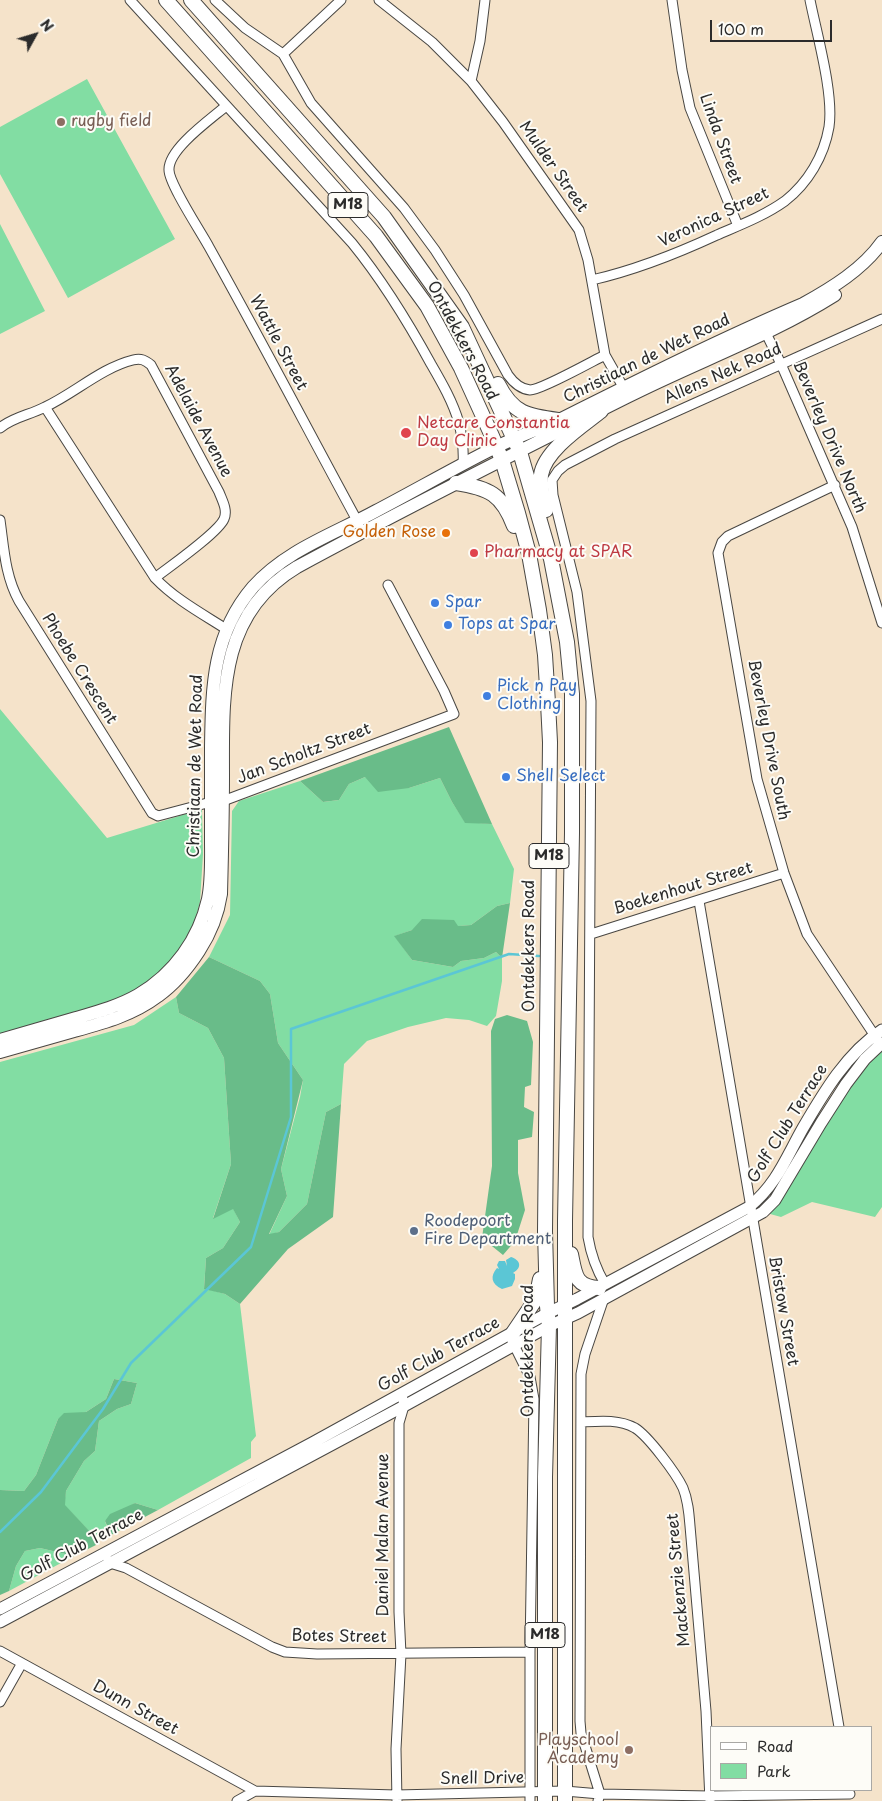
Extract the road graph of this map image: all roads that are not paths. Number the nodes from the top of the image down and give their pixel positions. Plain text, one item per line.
1 (130, 0) edge
2 (166, 0) edge
3 (191, 0) edge
4 (215, 0) edge
5 (341, 0) edge
6 (379, 0) edge
7 (486, 0) edge
8 (672, 0) edge
9 (810, 0) edge
10 (283, 54) junction
11 (471, 81) junction
12 (226, 106) junction
13 (738, 226) junction
14 (882, 242) edge
15 (882, 252) edge
16 (592, 280) junction
17 (880, 319) edge
18 (462, 327) junction
19 (763, 327) junction
20 (605, 355) junction
21 (781, 364) junction
22 (626, 392) junction
23 (45, 407) junction
24 (600, 411) junction
25 (558, 420) junction
26 (0, 428) edge
27 (514, 439) junction
28 (496, 447) junction
29 (520, 452) junction
30 (502, 460) junction
31 (463, 464) junction
32 (456, 483) junction
33 (835, 485) junction
34 (0, 520) edge
35 (360, 526) junction
36 (533, 574) junction
37 (155, 578) junction
38 (388, 585) dead end
39 (882, 623) edge
40 (226, 629) junction
41 (567, 642) junction
42 (217, 801) junction
43 (164, 816) joint
44 (784, 873) junction
45 (699, 901) junction
46 (591, 934) junction
47 (879, 1038) edge
48 (0, 1040) edge
49 (0, 1052) edge
50 (751, 1212) junction
51 (565, 1221) junction
52 (545, 1231) junction
53 (603, 1290) junction
54 (565, 1312) junction
55 (549, 1320) junction
56 (512, 1338) junction
57 (396, 1397) junction
58 (400, 1412) junction
59 (582, 1422) junction
60 (107, 1558) junction
61 (0, 1609) edge
62 (0, 1622) edge
63 (0, 1650) edge
64 (530, 1652) junction
65 (401, 1654) junction
66 (22, 1663) junction
67 (0, 1702) edge
68 (839, 1726) edge
69 (255, 1791) junction
70 (850, 1795) edge
71 (565, 1796) edge
72 (530, 1797) edge
73 (544, 1797) edge
74 (397, 1798) edge
75 (599, 1798) edge
76 (710, 1799) edge
77 (237, 1801) edge

1 - 12 street
2 - 28 main road, Ontdekkers Road / M18
3 - 18 main road, Ontdekkers Road / M18
4 - 10 street, Ontdekkers Road
5 - 10 street
6 - 11 street, Mulder Street
7 - 11 street
8 - 13 street, Linda Street
9 - 13 street, Veronica Street
10 - 20 street, Ontdekkers Road
11 - 16 street, Mulder Street
12 - 31 street
12 - 35 street, Wattle Street
13 - 16 street, Veronica Street
14 - 19 main road, Christiaan de Wet Road
15 - 19 main road, Christiaan de Wet Road
16 - 20 street, Mulder Street
17 - 21 street, Allens Nek Road
18 - 25 main road
18 - 27 main road, Ontdekkers Road / M18
19 - 21 street, Beverley Drive North
19 - 22 main road, Christiaan de Wet Road
20 - 22 street, Mulder Street
21 - 33 street, Beverley Drive North
21 - 46 street, Allens Nek Road
22 - 24 main road, Christiaan de Wet Road
22 - 25 main road, Christiaan de Wet Road
23 - 26 street
23 - 37 street
23 - 37 street, Adelaide Avenue
24 - 29 main road, Christiaan de Wet Road
24 - 41 main road
25 - 27 main road, Christiaan de Wet Road
27 - 28 main road, Christiaan de Wet Road
27 - 29 main road, Ontdekkers Road / M18
28 - 30 main road, Ontdekkers Road / M18
28 - 31 main road, Christiaan de Wet Road
29 - 30 main road, Christiaan de Wet Road
29 - 41 main road, Ontdekkers Road / M18
30 - 32 main road, Christiaan de Wet Road
30 - 36 main road, Ontdekkers Road / M18
31 - 35 main road, Christiaan de Wet Road
32 - 35 main road, Christiaan de Wet Road
32 - 36 main road
33 - 39 street, Beverley Drive North
33 - 44 street, Beverley Drive South
34 - 43 street, Phoebe Crescent
35 - 40 main road, Christiaan de Wet Road
35 - 42 main road, Christiaan de Wet Road
36 - 52 main road, Ontdekkers Road / M18
37 - 40 street
38 - 42 street, Jan Scholtz Street
40 - 42 main road, Christiaan de Wet Road
41 - 51 main road, Ontdekkers Road / M18
42 - 43 street, Jan Scholtz Street
42 - 48 main road, Christiaan de Wet Road
42 - 49 main road, Christiaan de Wet Road
44 - 45 street, Boekenhout Street
44 - 47 street, Beverley Drive South
45 - 46 street, Boekenhout Street
45 - 50 street, Bristow Street
46 - 53 street
47 - 50 street, Golf Club Terrace
50 - 53 street, Golf Club Terrace
50 - 68 street, Bristow Street
51 - 53 main road
51 - 54 main road, Ontdekkers Road / M18
52 - 55 main road, Ontdekkers Road / M18
52 - 56 main road
53 - 54 street, Golf Club Terrace
53 - 59 street
54 - 55 street, Golf Club Terrace
54 - 71 main road, Ontdekkers Road / M18
55 - 56 street, Golf Club Terrace
55 - 73 main road, Ontdekkers Road / M18
56 - 57 street, Golf Club Terrace
56 - 58 street, Golf Club Terrace
56 - 64 street, Ontdekkers Road
57 - 58 street, Daniel Malan Avenue
57 - 60 street, Golf Club Terrace
58 - 60 street, Golf Club Terrace
58 - 65 street, Daniel Malan Avenue
59 - 75 street
59 - 76 street, Mackenzie Street
60 - 61 street, Golf Club Terrace
60 - 62 street, Golf Club Terrace
60 - 65 street, Botes Street
63 - 66 street, Dunn Street
64 - 65 street, Botes Street
64 - 72 street, Ontdekkers Road
65 - 74 street, Daniel Malan Avenue
66 - 67 street
66 - 69 street, Dunn Street
69 - 74 street, Snell Drive
69 - 77 street
70 - 76 street, Snell Drive
71 - 73 street, Snell Drive
71 - 75 street, Snell Drive
72 - 73 street, Snell Drive
72 - 74 street, Snell Drive
75 - 76 street, Snell Drive

